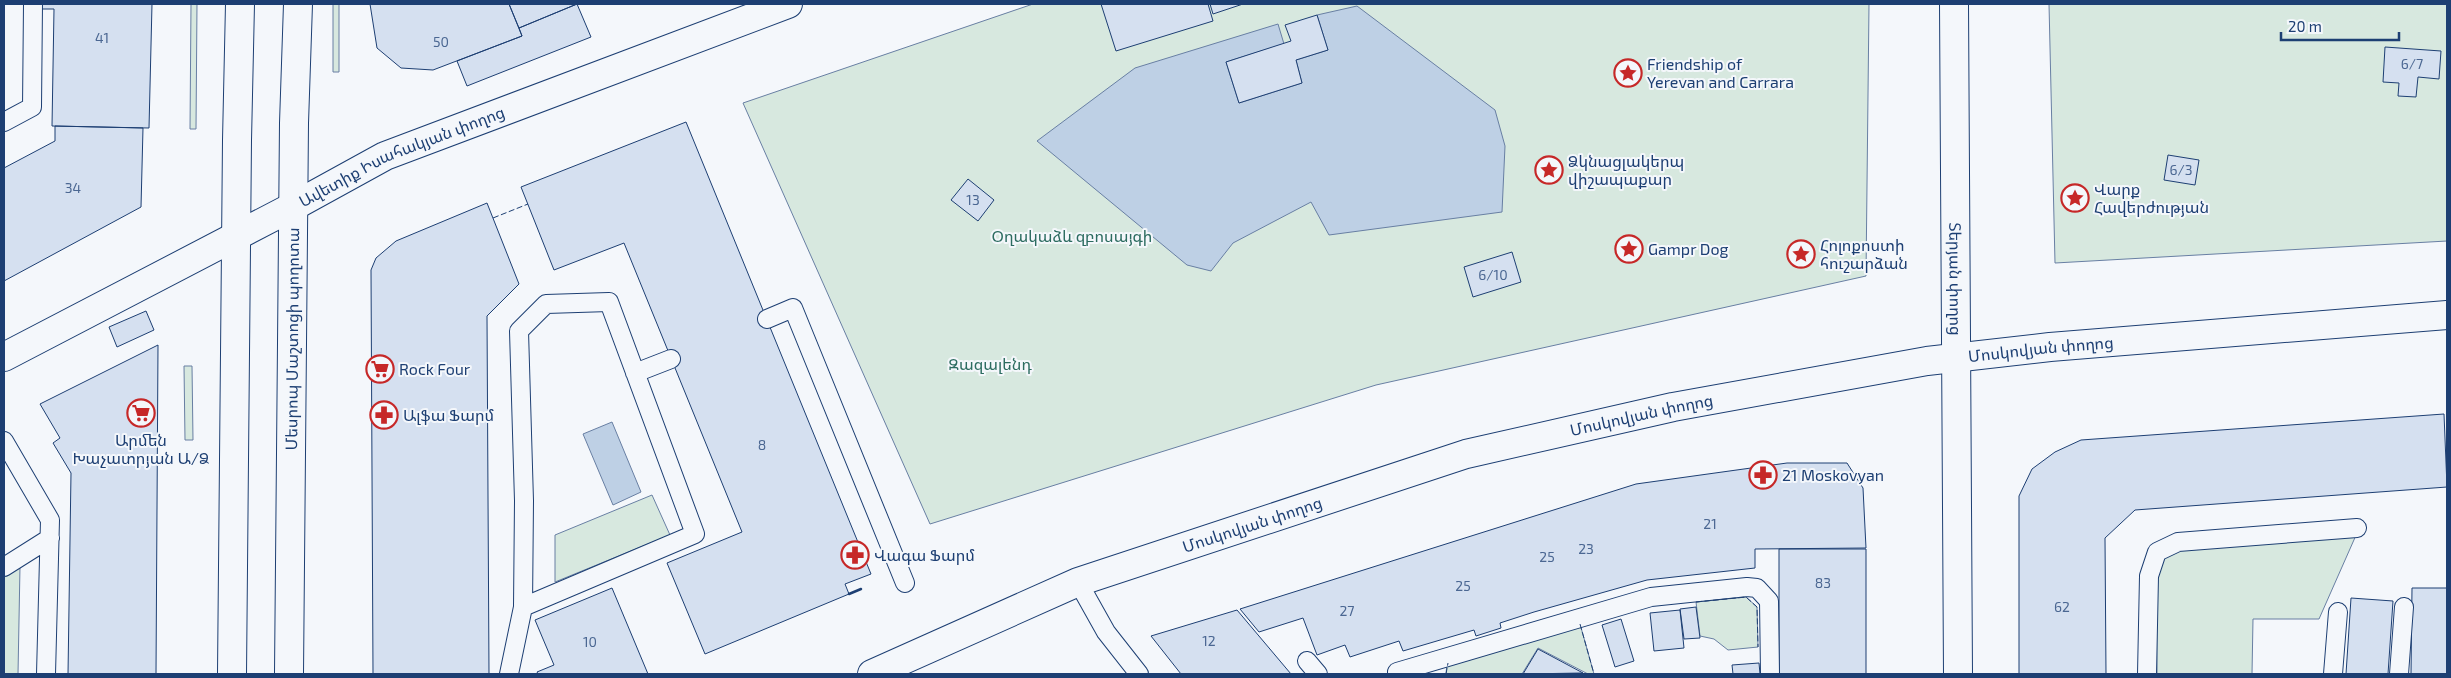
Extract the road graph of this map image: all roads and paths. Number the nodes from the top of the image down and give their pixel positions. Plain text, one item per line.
1 (33, 4) edge
2 (240, 4) edge
3 (298, 4) edge
4 (788, 4) edge
5 (1954, 4) edge
6 (4, 122) edge
7 (294, 206) junction
8 (236, 236) junction
9 (2447, 315) edge
10 (767, 319) dead end
11 (4, 357) edge
12 (1957, 358) junction
13 (671, 359) dead end
14 (635, 373) junction
15 (4, 441) edge
16 (2357, 528) dead end
17 (50, 538) junction
18 (4, 567) edge
19 (1078, 582) junction
20 (905, 583) dead end
21 (523, 607) junction
22 (2404, 607) dead end
23 (2338, 612) dead end
24 (1307, 661) dead end
25 (1396, 673) edge
26 (46, 674) edge
27 (232, 674) edge
28 (289, 674) edge
29 (509, 674) edge
30 (872, 674) edge
31 (1139, 674) edge
32 (1318, 674) edge
33 (1770, 674) edge
34 (1958, 674) edge
35 (2148, 674) edge
36 (2333, 674) edge
37 (2399, 674) edge

1 - 6 lane
2 - 8 main road
3 - 7 main road, Մեսրոպ Մաշտոցի պողոտա
4 - 7 main road, Ավետիք Իսահակյան փողոց
5 - 12 main road, Տերյան փողոց
7 - 8 main road, Ավետիք Իսահակյան փողոց
7 - 28 main road, Մեսրոպ Մաշտոցի պողոտա
8 - 11 main road, Ավետիք Իսահակյան փողոց
8 - 27 main road
9 - 12 main road, Մոսկովյան փողոց
10 - 20 lane
12 - 19 main road, Մոսկովյան փողոց
12 - 34 main road, Տերյան փողոց
13 - 14 lane
14 - 21 lane
14 - 21 lane
15 - 17 lane
16 - 35 lane
17 - 18 lane
17 - 26 lane
19 - 30 main road, Մոսկովյան փողոց
19 - 31 lane
21 - 29 lane
22 - 37 lane
23 - 36 lane
24 - 32 lane
25 - 33 lane

